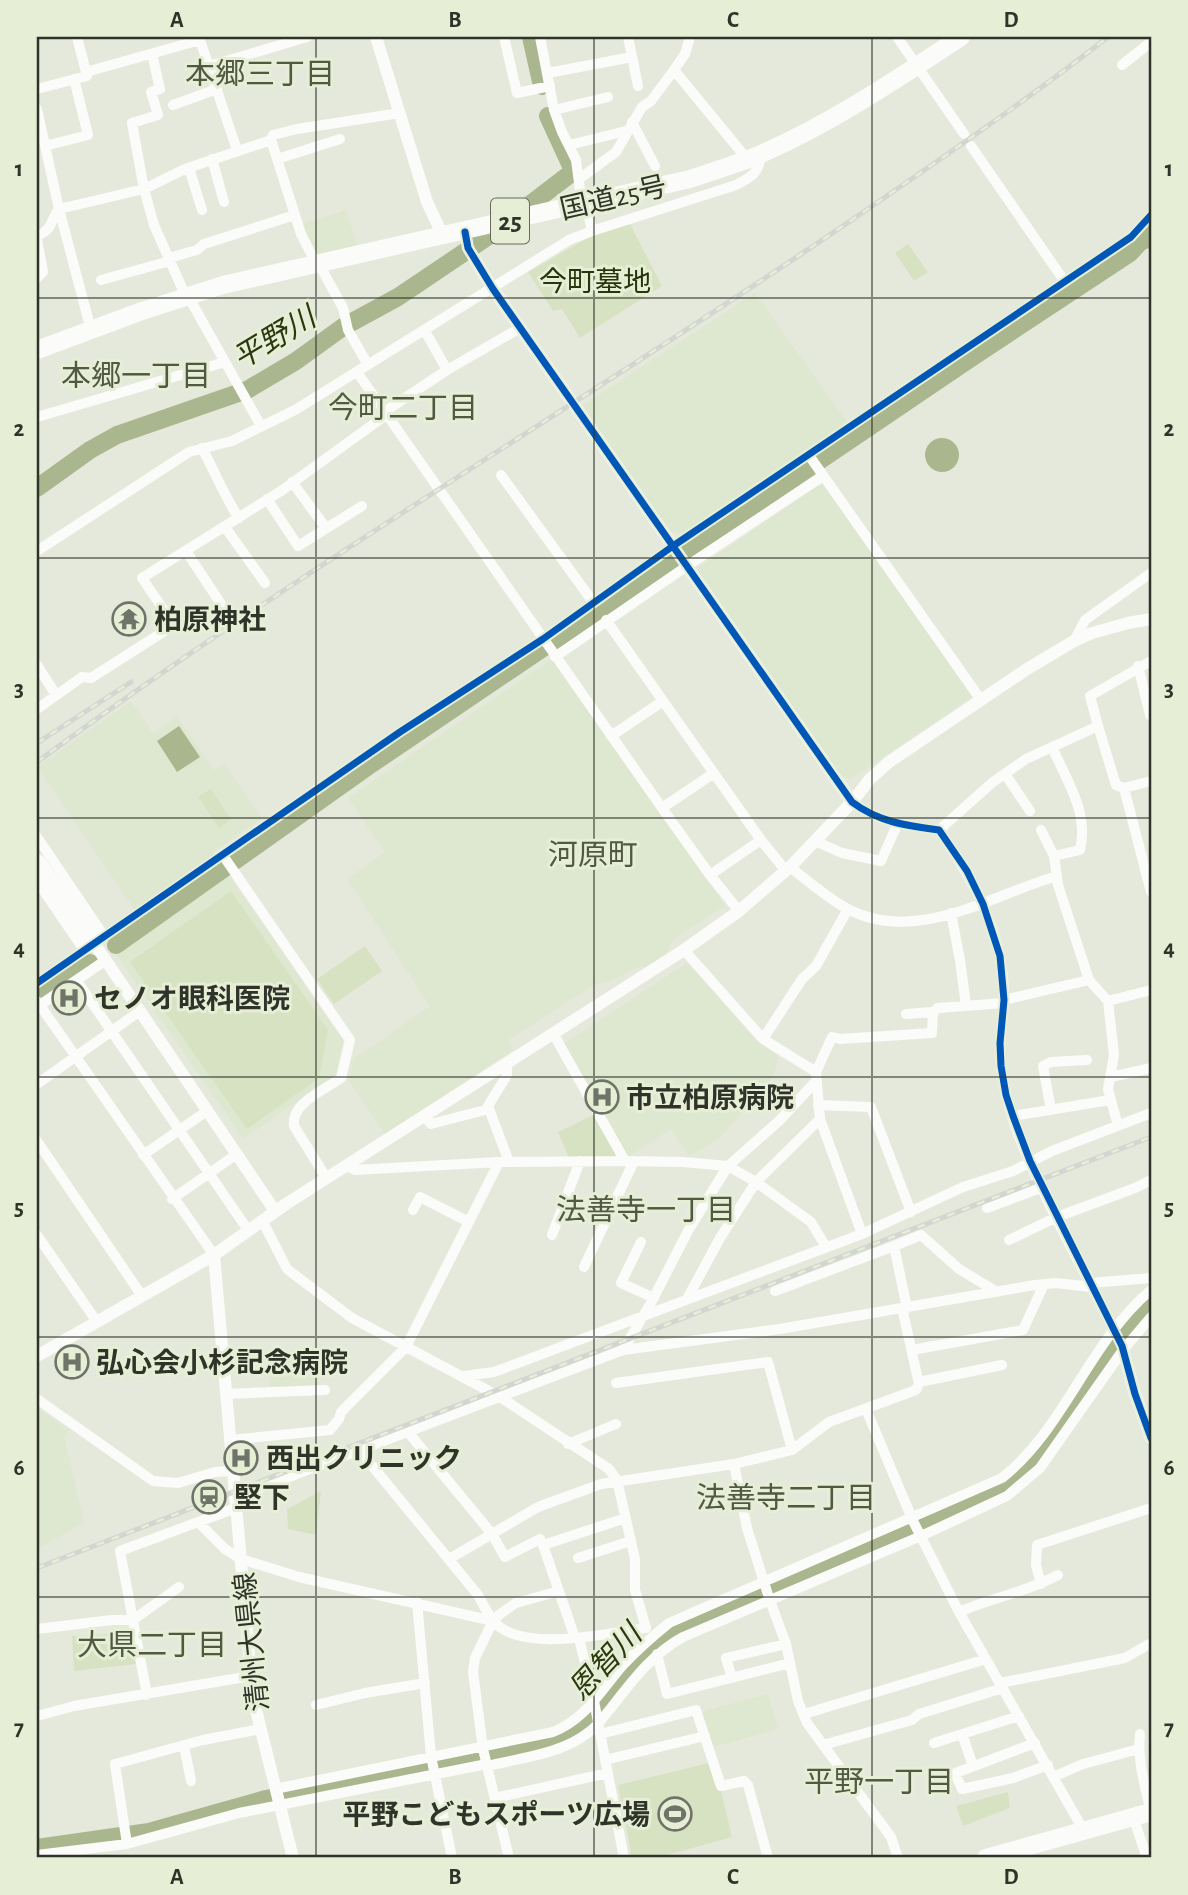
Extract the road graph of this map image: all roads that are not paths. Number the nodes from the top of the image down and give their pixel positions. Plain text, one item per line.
1 (77, 37) edge
2 (307, 37) edge
3 (376, 37) edge
4 (505, 37) edge
5 (540, 37) edge
6 (628, 37) edge
7 (690, 37) edge
8 (897, 37) edge
9 (961, 37) edge
10 (200, 38) edge
11 (1151, 42) edge
12 (152, 54) junction
13 (632, 57) junction
14 (918, 65) junction
15 (1122, 65) dead end
16 (209, 66) junction
17 (674, 70) junction
18 (86, 72) junction
19 (548, 73) junction
20 (74, 79) junction
21 (550, 86) junction
22 (638, 86) dead end
23 (37, 89) edge
24 (217, 89) junction
25 (608, 97) dead end
26 (173, 105) dead end
27 (37, 109) edge
28 (554, 110) junction
29 (400, 113) junction
30 (312, 126) junction
31 (629, 126) junction
32 (964, 134) dead end
33 (340, 139) dead end
34 (271, 140) junction
35 (569, 145) junction
36 (45, 146) junction
37 (318, 146) junction
38 (971, 146) dead end
39 (237, 150) junction
40 (754, 156) junction
41 (212, 159) junction
42 (277, 159) junction
43 (655, 166) dead end
44 (189, 168) junction
45 (579, 179) junction
46 (144, 189) junction
47 (225, 202) dead end
48 (584, 204) junction
49 (59, 209) junction
50 (202, 210) dead end
51 (295, 215) junction
52 (1151, 217) edge
53 (592, 231) junction
54 (443, 236) junction
55 (37, 238) edge
56 (468, 244) junction
57 (169, 259) junction
58 (318, 265) junction
59 (37, 278) edge
60 (101, 280) dead end
61 (1065, 282) junction
62 (493, 289) junction
63 (187, 296) junction
64 (520, 328) junction
65 (91, 330) junction
66 (425, 331) junction
67 (37, 350) edge
68 (225, 362) junction
69 (368, 365) junction
70 (447, 370) junction
71 (357, 372) junction
72 (385, 414) junction
73 (37, 417) edge
74 (261, 426) junction
75 (202, 448) junction
76 (809, 457) junction
77 (821, 474) junction
78 (501, 475) dead end
79 (292, 482) junction
80 (267, 499) junction
81 (362, 506) dead end
82 (239, 518) junction
83 (225, 527) junction
84 (326, 528) junction
85 (675, 549) junction
86 (37, 551) edge
87 (186, 551) junction
88 (686, 565) junction
89 (1151, 573) edge
90 (265, 583) dead end
91 (593, 602) junction
92 (225, 610) dead end
93 (1151, 619) edge
94 (606, 620) junction
95 (1073, 642) junction
96 (549, 647) junction
97 (1151, 661) edge
98 (37, 665) edge
99 (1138, 666) junction
100 (56, 695) junction
101 (981, 700) junction
102 (663, 701) junction
103 (37, 709) edge
104 (1150, 715) edge
105 (1098, 726) junction
106 (611, 736) junction
107 (1052, 747) junction
108 (713, 773) junction
109 (1005, 774) junction
110 (1151, 781) edge
111 (1124, 788) junction
112 (852, 802) junction
113 (662, 808) junction
114 (1030, 811) dead end
115 (897, 825) junction
116 (939, 830) junction
117 (1041, 830) dead end
118 (37, 837) edge
119 (761, 840) junction
120 (815, 841) junction
121 (222, 854) junction
122 (1054, 856) junction
123 (37, 863) edge
124 (788, 869) junction
125 (1149, 874) edge
126 (710, 875) junction
127 (1057, 876) junction
128 (37, 881) edge
129 (1151, 892) edge
130 (983, 904) junction
131 (848, 909) junction
132 (739, 911) junction
133 (951, 913) junction
134 (94, 943) junction
135 (684, 950) junction
136 (106, 960) junction
137 (1089, 980) junction
138 (77, 981) junction
139 (37, 984) edge
140 (1151, 990) edge
141 (1004, 1001) junction
142 (1108, 1001) junction
143 (38, 1004) edge
144 (966, 1006) junction
145 (141, 1012) junction
146 (933, 1012) junction
147 (906, 1014) dead end
148 (112, 1032) junction
149 (554, 1035) junction
150 (763, 1039) junction
151 (76, 1058) junction
152 (1087, 1060) dead end
153 (507, 1065) junction
154 (1151, 1068) edge
155 (816, 1077) junction
156 (1111, 1077) junction
157 (37, 1084) edge
158 (1110, 1100) junction
159 (818, 1105) junction
160 (489, 1109) junction
161 (1051, 1110) junction
162 (207, 1111) junction
163 (1151, 1114) edge
164 (1013, 1116) junction
165 (425, 1117) junction
166 (820, 1119) junction
167 (1118, 1126) junction
168 (180, 1130) junction
169 (37, 1141) edge
170 (237, 1154) junction
171 (143, 1155) junction
172 (580, 1161) junction
173 (630, 1161) junction
174 (1030, 1161) junction
175 (504, 1162) junction
176 (346, 1166) junction
177 (728, 1166) junction
178 (209, 1173) junction
179 (327, 1179) junction
180 (1151, 1180) edge
181 (756, 1182) junction
182 (1043, 1187) junction
183 (172, 1199) junction
184 (987, 1208) dead end
185 (413, 1210) dead end
186 (275, 1211) junction
187 (911, 1212) junction
188 (1057, 1217) junction
189 (262, 1220) junction
190 (469, 1222) junction
191 (248, 1230) junction
192 (862, 1234) junction
193 (37, 1235) edge
194 (552, 1235) dead end
195 (1009, 1240) dead end
196 (641, 1242) dead end
197 (894, 1246) junction
198 (826, 1247) junction
199 (214, 1255) junction
200 (584, 1267) dead end
201 (1151, 1278) edge
202 (1044, 1284) junction
203 (1091, 1285) junction
204 (1151, 1290) edge
205 (775, 1291) dead end
206 (997, 1292) junction
207 (142, 1296) junction
208 (654, 1298) junction
209 (687, 1299) junction
210 (905, 1308) junction
211 (643, 1316) junction
212 (1151, 1319) edge
213 (97, 1322) junction
214 (1114, 1331) junction
215 (406, 1347) junction
216 (1122, 1348) junction
217 (623, 1350) junction
218 (912, 1350) junction
219 (37, 1356) edge
220 (1002, 1365) dead end
221 (464, 1376) junction
222 (919, 1382) junction
223 (616, 1383) dead end
224 (325, 1391) dead end
225 (226, 1394) junction
226 (500, 1397) junction
227 (37, 1399) edge
228 (866, 1409) junction
229 (616, 1424) dead end
230 (408, 1433) junction
231 (1151, 1437) edge
232 (230, 1440) junction
233 (568, 1444) junction
234 (792, 1450) junction
235 (360, 1451) junction
236 (734, 1464) junction
237 (232, 1471) junction
238 (617, 1480) junction
239 (235, 1503) junction
240 (1151, 1508) edge
241 (626, 1518) junction
242 (913, 1519) junction
243 (198, 1522) junction
244 (492, 1534) junction
245 (920, 1535) junction
246 (631, 1541) junction
247 (543, 1545) junction
248 (578, 1558) dead end
249 (241, 1559) junction
250 (449, 1559) junction
251 (1058, 1574) dead end
252 (1041, 1584) junction
253 (765, 1585) junction
254 (179, 1587) dead end
255 (559, 1591) junction
256 (769, 1600) junction
257 (417, 1602) junction
258 (958, 1612) junction
259 (134, 1620) junction
260 (493, 1621) junction
261 (646, 1628) junction
262 (37, 1629) edge
263 (660, 1630) junction
264 (577, 1638) junction
265 (1151, 1643) edge
266 (786, 1644) junction
267 (657, 1654) junction
268 (986, 1659) junction
269 (790, 1663) junction
270 (251, 1676) junction
271 (732, 1678) junction
272 (425, 1683) junction
273 (1001, 1686) junction
274 (147, 1695) junction
275 (594, 1703) junction
276 (316, 1705) dead end
277 (804, 1714) junction
278 (37, 1716) edge
279 (1019, 1716) junction
280 (598, 1725) junction
281 (261, 1730) junction
282 (962, 1734) junction
283 (1140, 1734) dead end
284 (705, 1736) junction
285 (934, 1743) dead end
286 (1035, 1744) junction
287 (824, 1745) junction
288 (184, 1746) junction
289 (483, 1747) junction
290 (1139, 1749) junction
291 (432, 1757) junction
292 (605, 1760) junction
293 (486, 1764) junction
294 (1048, 1765) junction
295 (973, 1766) junction
296 (608, 1773) junction
297 (435, 1774) junction
298 (1055, 1776) junction
299 (191, 1781) dead end
300 (277, 1796) junction
301 (495, 1798) junction
302 (1151, 1812) edge
303 (1133, 1817) junction
304 (1084, 1831) junction
305 (127, 1840) junction
306 (1031, 1853) edge
307 (37, 1855) edge
308 (293, 1858) edge
309 (452, 1858) edge
310 (509, 1858) edge
311 (624, 1858) edge
312 (768, 1858) edge
313 (898, 1858) edge
314 (986, 1858) edge
315 (1147, 1858) edge

1 - 18 street
2 - 16 street
3 - 29 street
4 - 21 street
5 - 19 street
6 - 13 street
7 - 17 street
8 - 14 street
9 - 14 highway, 国道25号 / 25
10 - 12 street
10 - 16 street
11 - 15 street
12 - 18 street
12 - 46 street
13 - 19 street
13 - 22 street
14 - 32 street
14 - 40 highway, 国道25号 / 25
16 - 24 street
17 - 31 street
17 - 40 street
18 - 20 street
19 - 21 street
20 - 23 street
20 - 36 street
21 - 28 street
24 - 26 street
24 - 39 street
25 - 28 street
27 - 36 street
28 - 35 street
29 - 30 street
29 - 54 street
30 - 34 street
30 - 37 street
31 - 35 street
31 - 43 street
31 - 45 street
33 - 37 street
34 - 39 street
34 - 42 street
35 - 45 street
36 - 49 street
37 - 42 street
38 - 61 street
39 - 41 street
40 - 48 highway, 国道25号 / 25
40 - 53 street
41 - 44 street
41 - 47 street
42 - 51 street
44 - 46 street
44 - 50 street
45 - 48 street
46 - 49 street
46 - 57 street
48 - 53 street
48 - 56 highway, 国道25号 / 25
49 - 55 street
49 - 65 street
51 - 57 street
51 - 58 street
52 - 61 street
53 - 62 street
54 - 56 highway, 国道25号 / 25
54 - 58 highway, 国道25号 / 25
55 - 59 street
56 - 62 street
57 - 60 street
57 - 63 street
58 - 63 highway, 国道25号 / 25
58 - 69 street
61 - 76 street
62 - 64 street
62 - 66 street
63 - 65 highway, 国道25号 / 25
63 - 68 street
64 - 70 street
64 - 85 street
65 - 67 highway, 国道25号 / 25
66 - 69 street
66 - 70 street
68 - 73 street
68 - 74 street
69 - 71 street
70 - 72 street
71 - 72 street
71 - 74 street
72 - 79 street
72 - 96 street
74 - 75 street
75 - 82 street
75 - 86 street
76 - 77 street
76 - 85 street
77 - 88 street
77 - 101 street
78 - 91 street
79 - 80 street
79 - 84 street
80 - 82 street
80 - 84 street
81 - 84 street
82 - 83 street
83 - 87 street
83 - 90 street
85 - 88 street
85 - 91 street
87 - 92 street
87 - 100 street
88 - 94 street
88 - 112 street
89 - 95 street
91 - 96 street
93 - 95 street
94 - 96 street
94 - 102 street
95 - 101 street
96 - 106 street
96 - 121 street
97 - 99 street
98 - 100 street
99 - 104 street
99 - 105 street
100 - 103 street
101 - 112 street
102 - 106 street
102 - 108 street
105 - 107 street
105 - 111 street
106 - 113 street
107 - 109 street
107 - 122 street
108 - 113 street
108 - 119 street
109 - 114 street
109 - 116 street
110 - 111 street
111 - 125 street
112 - 115 street
112 - 120 street
113 - 126 street
115 - 116 street
115 - 120 street
116 - 130 street
117 - 122 street
118 - 134 street
119 - 124 street
119 - 126 street
120 - 124 street
121 - 134 street
121 - 179 street
122 - 127 street
123 - 134 highway
124 - 131 street
124 - 132 street
125 - 129 street
126 - 132 street
127 - 130 street
127 - 137 street
128 - 134 street
130 - 133 street
130 - 141 street
131 - 133 street
131 - 150 street
132 - 135 street
133 - 144 street
134 - 136 street
134 - 139 street
135 - 149 street
135 - 150 street
136 - 138 street
136 - 145 street
137 - 141 street
137 - 142 street
138 - 143 street
138 - 148 street
140 - 142 street
141 - 144 street
141 - 164 street
142 - 156 street
143 - 151 street
144 - 146 street
145 - 148 street
145 - 162 street
146 - 147 street
146 - 155 street
148 - 151 street
148 - 168 street
149 - 153 street
149 - 173 street
150 - 155 street
151 - 157 street
151 - 171 street
152 - 161 street
153 - 160 street
153 - 165 street
154 - 156 street
155 - 159 street
155 - 177 street
156 - 158 street
158 - 161 street
158 - 167 street
159 - 166 street
159 - 187 street
160 - 165 street
160 - 175 street
161 - 164 street
162 - 168 street
162 - 170 street
163 - 167 street
164 - 174 street
165 - 176 street
166 - 181 street
166 - 192 street
167 - 174 street
168 - 171 street
168 - 178 street
169 - 207 street
170 - 178 street
170 - 186 street
171 - 183 street
172 - 173 street
172 - 175 street
172 - 194 street
173 - 177 street
173 - 200 street
174 - 182 street
174 - 187 street
175 - 176 street
175 - 190 street
176 - 179 street
177 - 181 street
177 - 208 street
178 - 183 street
178 - 191 street
179 - 186 street
180 - 188 street
181 - 198 street
181 - 209 street
182 - 184 street
182 - 188 street
183 - 199 street
185 - 190 street
186 - 189 street
187 - 192 street
188 - 195 street
188 - 203 street
189 - 191 street
189 - 215 street
190 - 215 street
191 - 199 street
192 - 198 street
193 - 213 street
196 - 208 street
197 - 205 street
197 - 206 street
197 - 210 street
198 - 209 street
199 - 207 street
199 - 225 street, 清州大県線
201 - 203 street
202 - 203 street
202 - 206 street
202 - 218 street
203 - 214 street
204 - 214 street
206 - 210 street
207 - 213 street
208 - 211 street
209 - 211 street
210 - 217 street
210 - 218 street
211 - 217 street
211 - 221 street
212 - 216 street
213 - 219 street
214 - 216 street
214 - 242 street
215 - 221 street
215 - 232 street
216 - 231 street
216 - 245 street
217 - 226 street
218 - 222 street
220 - 222 street
221 - 226 street
222 - 228 street
223 - 234 street
224 - 225 street
225 - 232 street, 清州大県線
226 - 230 street
226 - 233 street
227 - 237 street
228 - 234 street
228 - 242 street
229 - 233 street
230 - 235 street
230 - 244 street
232 - 237 street, 清州大県線
233 - 238 street
234 - 236 street
235 - 239 street
235 - 250 street
236 - 238 street
236 - 253 street
237 - 239 street, 清州大県線
238 - 241 street
238 - 244 street
239 - 243 street
239 - 249 street, 清州大県線
240 - 252 street
241 - 246 street
241 - 247 street
242 - 245 street
242 - 253 street
243 - 249 street
243 - 259 street
244 - 247 street
244 - 250 street
245 - 256 street
245 - 258 street
246 - 248 street
246 - 261 street
247 - 255 street
249 - 257 street
249 - 270 street, 清州大県線
250 - 260 street
251 - 252 street
252 - 258 street
253 - 256 street
253 - 263 street
254 - 259 street
255 - 260 street
255 - 264 street
256 - 266 street
256 - 267 street
257 - 260 street
257 - 272 street
258 - 268 street
259 - 262 street
259 - 274 street
260 - 264 street
260 - 289 street
261 - 263 street
261 - 264 street
263 - 275 street
264 - 275 street
265 - 273 street
266 - 269 street
266 - 271 street
267 - 271 street
267 - 280 street
268 - 273 street
268 - 277 street
269 - 271 street
269 - 277 street
270 - 274 street
270 - 281 street, 清州大県線
272 - 276 street
272 - 291 street
273 - 279 street
273 - 287 street
274 - 278 street
275 - 280 street
275 - 289 street
277 - 287 street
279 - 282 street
279 - 286 street
280 - 284 street
280 - 292 street
280 - 293 street
281 - 288 street
281 - 300 street, 清州大県線
282 - 285 street
282 - 295 street
283 - 290 street
284 - 292 street
284 - 312 street
286 - 294 street
286 - 295 street
287 - 313 street
288 - 299 street
288 - 305 street
289 - 291 street
289 - 293 street
290 - 298 street
290 - 302 street
291 - 297 street
291 - 300 street
292 - 296 street
293 - 297 street
293 - 301 street
294 - 295 street
294 - 298 street
296 - 301 street
296 - 311 street
297 - 300 street
297 - 309 street
298 - 304 street
300 - 305 street
300 - 308 street, 清州大県線
301 - 310 street
302 - 303 highway
303 - 304 highway
303 - 315 street
304 - 306 highway
305 - 307 street
306 - 314 highway

